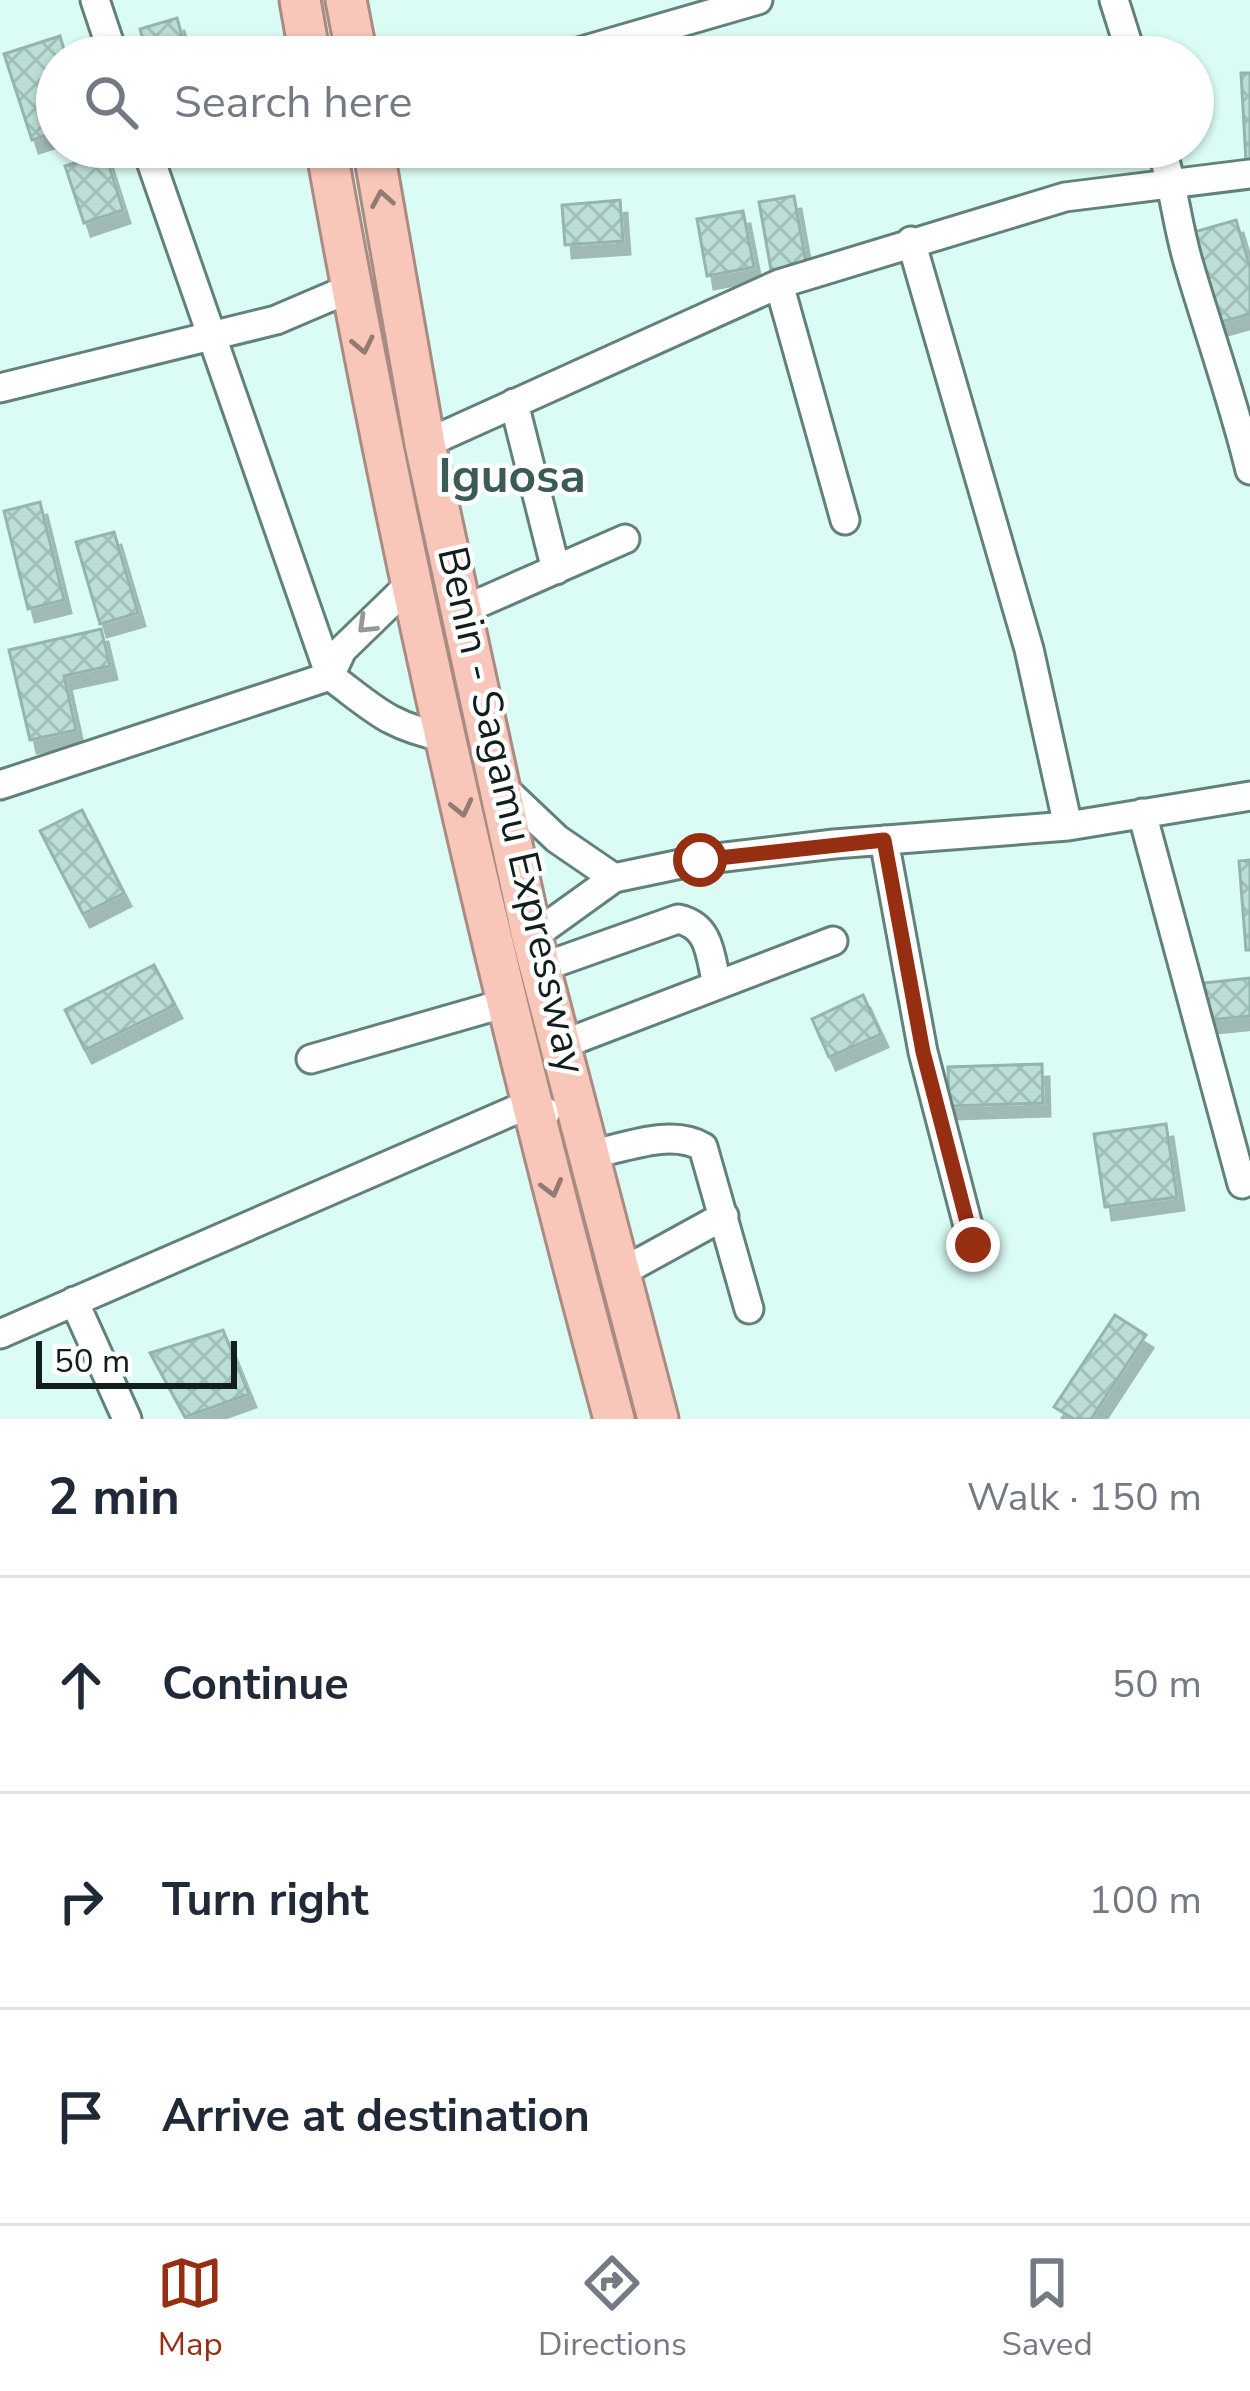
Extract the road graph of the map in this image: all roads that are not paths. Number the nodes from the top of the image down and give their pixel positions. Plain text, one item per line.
1 (95, 0) edge
2 (300, 0) edge
3 (346, 0) edge
4 (758, 0) edge
5 (1114, 0) edge
6 (107, 36) edge
7 (306, 36) edge
8 (353, 36) edge
9 (634, 36) edge
10 (1125, 36) edge
11 (154, 168) edge
12 (330, 168) edge
13 (377, 168) edge
14 (1168, 168) edge
15 (1250, 174) edge
16 (1172, 182) junction
17 (911, 241) junction
18 (779, 284) junction
19 (351, 288) junction
20 (213, 333) junction
21 (0, 388) edge
22 (514, 403) junction
23 (425, 445) junction
24 (1250, 470) edge
25 (845, 520) dead end
26 (625, 539) dead end
27 (556, 570) junction
28 (412, 582) junction
29 (461, 611) junction
30 (330, 676) junction
31 (446, 738) junction
32 (499, 784) junction
33 (0, 785) edge
34 (1250, 796) edge
35 (1142, 813) junction
36 (1068, 826) junction
37 (884, 840) junction
38 (614, 878) junction
39 (832, 941) dead end
40 (536, 952) junction
41 (717, 985) junction
42 (506, 1004) junction
43 (560, 1045) junction
44 (311, 1059) dead end
45 (530, 1104) junction
46 (586, 1142) junction
47 (1242, 1184) dead end
48 (724, 1216) junction
49 (973, 1245) dead end
50 (620, 1273) junction
51 (74, 1301) junction
52 (749, 1309) dead end
53 (0, 1334) edge
54 (661, 1410) edge
55 (128, 1419) edge
56 (614, 1419) edge

1 - 6 street
2 - 7 highway
3 - 8 highway
4 - 9 street
5 - 10 street
11 - 20 street
12 - 19 highway, Benin - Sagamu Expressway
23 -> 13 highway
14 - 16 street
15 - 16 street
16 - 17 street
16 - 24 street
17 - 18 street
17 - 36 street
18 - 22 street
18 - 25 street
19 - 20 street
19 -> 28 highway, Benin - Sagamu Expressway
20 - 21 street
20 - 30 street
22 - 23 street
22 - 27 street
23 - 29 highway
26 - 27 street
27 - 29 street
28 -> 30 street
28 - 31 highway, Benin - Sagamu Expressway
29 - 32 highway
30 - 31 street
30 - 33 street
31 -> 42 highway, Benin - Sagamu Expressway
32 - 38 street
32 - 40 highway
34 - 35 street
35 - 36 street
35 - 47 street
36 - 37 street
37 - 38 street
37 - 49 street
38 - 40 street
39 - 41 street
40 - 41 street
40 - 43 highway
41 - 43 street
42 - 44 street
42 - 45 highway, Benin - Sagamu Expressway
43 - 46 highway
45 - 46 street
45 - 51 street
45 -> 56 highway, Benin - Sagamu Expressway
46 - 48 street
46 - 50 highway
48 - 50 street
48 - 52 street
50 - 54 highway
51 - 53 street
51 - 55 street

